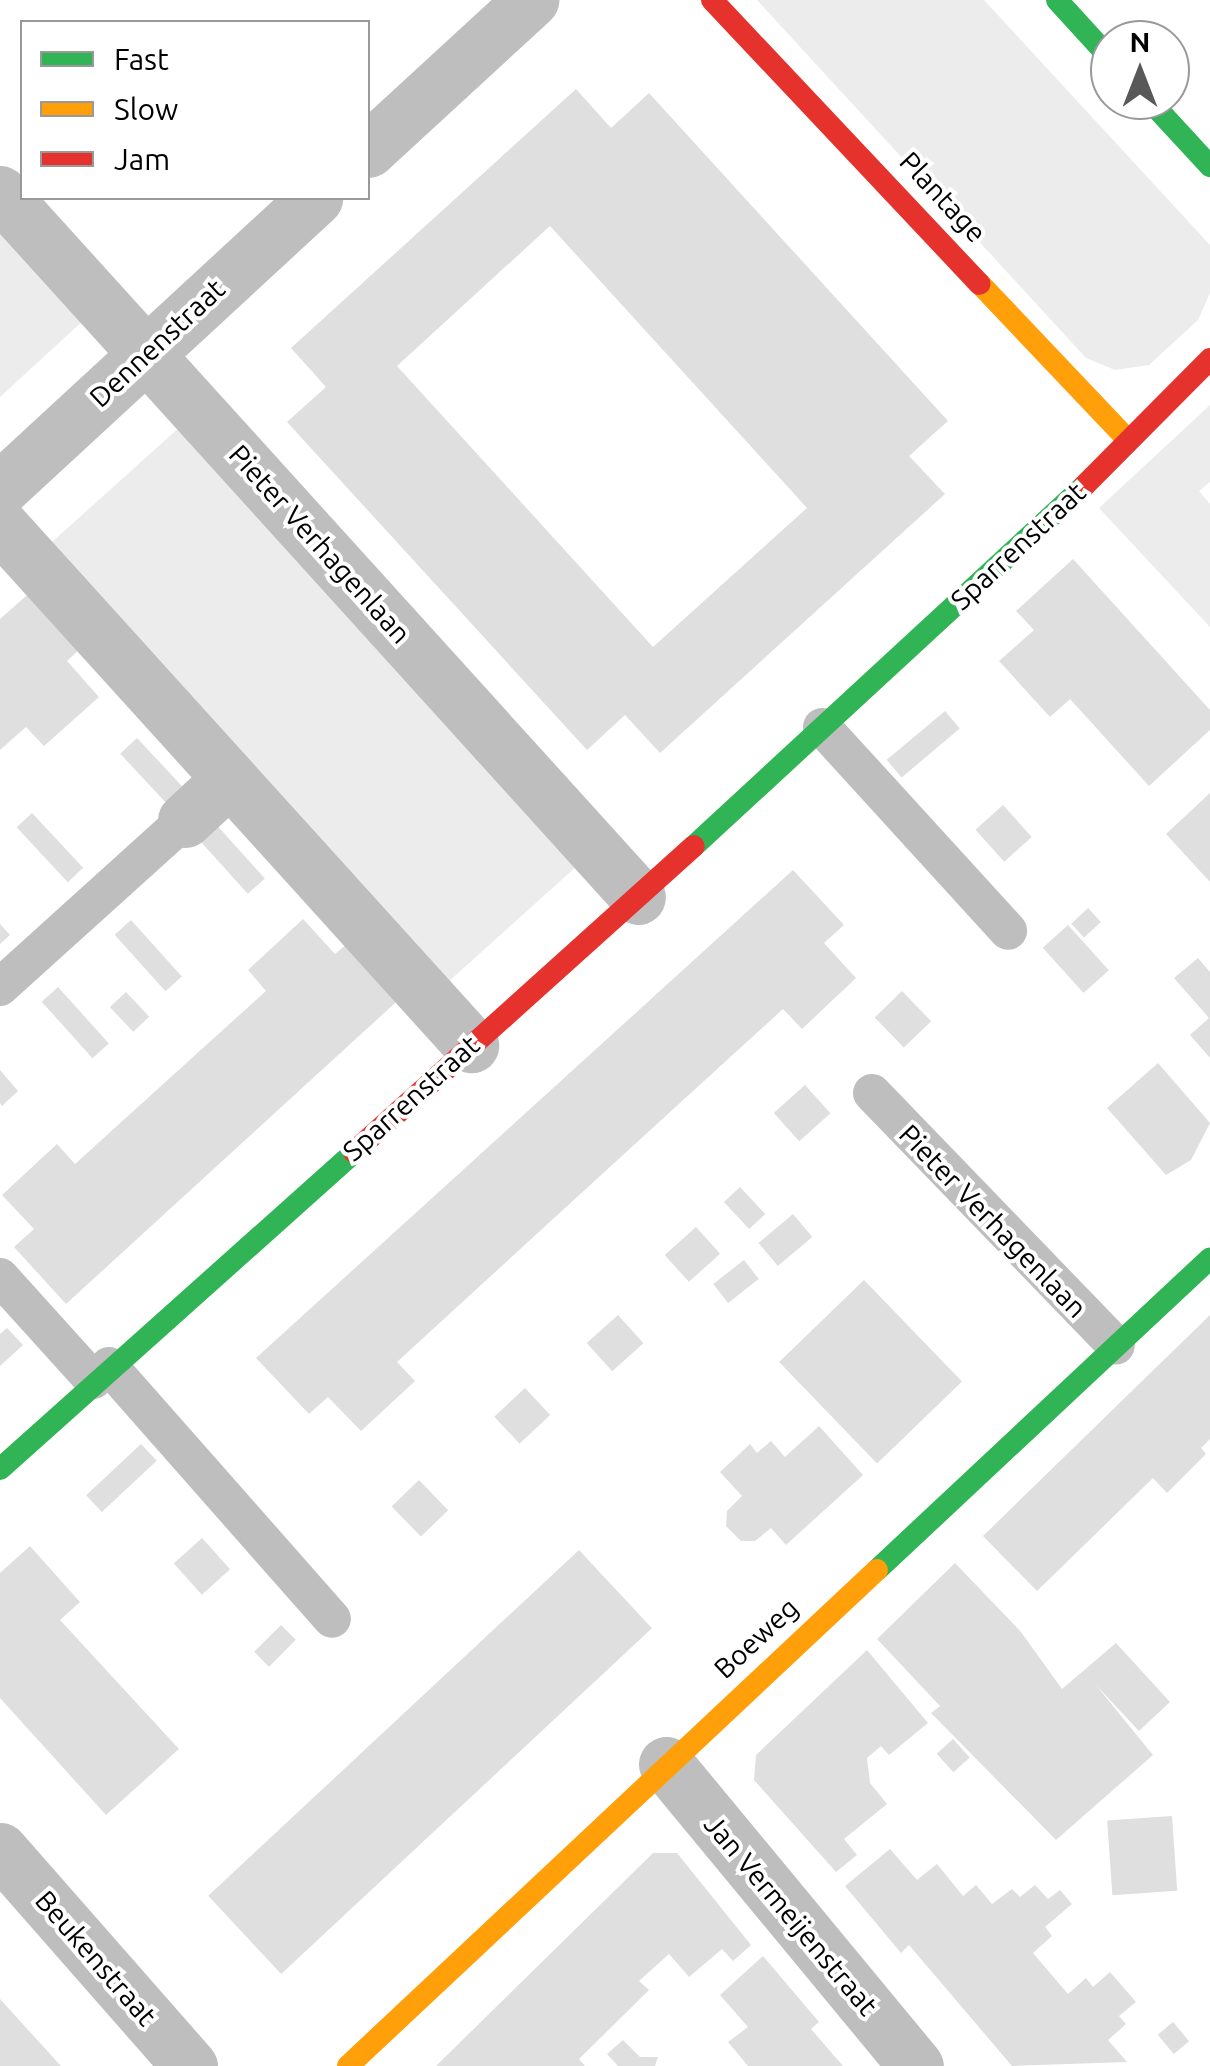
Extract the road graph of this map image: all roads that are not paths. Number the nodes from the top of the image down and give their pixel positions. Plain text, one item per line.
1 (531, 0) edge
2 (712, 0) edge
3 (1057, 0) edge
4 (1090, 36) edge
5 (1167, 120) edge
6 (370, 148) edge
7 (1210, 166) edge
8 (0, 193) edge
9 (314, 200) edge
10 (147, 352) junction
11 (1210, 359) edge
12 (1128, 439) junction
13 (0, 489) edge
14 (0, 525) edge
15 (822, 727) junction
16 (229, 779) junction
17 (186, 820) joint
18 (638, 898) junction
19 (1008, 931) dead end
20 (0, 987) edge
21 (471, 1045) junction
22 (872, 1094) dead end
23 (1210, 1258) edge
24 (0, 1277) edge
25 (1116, 1346) junction
26 (101, 1373) junction
27 (0, 1469) edge
28 (332, 1619) dead end
29 (666, 1764) junction
30 (0, 1850) edge
31 (190, 2066) edge
32 (348, 2066) edge
33 (916, 2066) edge

1 - 6 street
2 - 12 street, Plantage
3 - 4 street
5 - 7 street
8 - 10 street, Pieter Verhagenlaan
9 - 10 street, Dennenstraat
10 - 13 street, Dennenstraat
10 - 18 street, Pieter Verhagenlaan
11 - 12 street, Sparrenstraat
12 - 15 street, Sparrenstraat
14 - 16 street
15 - 18 street, Sparrenstraat
15 - 19 lane
16 - 17 street
16 - 21 street
17 - 20 lane
18 - 21 street, Sparrenstraat
21 - 26 street, Sparrenstraat
22 - 25 lane, Pieter Verhagenlaan
23 - 25 street, Boeweg
24 - 26 lane
25 - 29 street, Boeweg
26 - 27 street, Sparrenstraat
26 - 28 lane
29 - 32 street, Boeweg
29 - 33 street, Jan Vermeijenstraat
30 - 31 street, Beukenstraat

